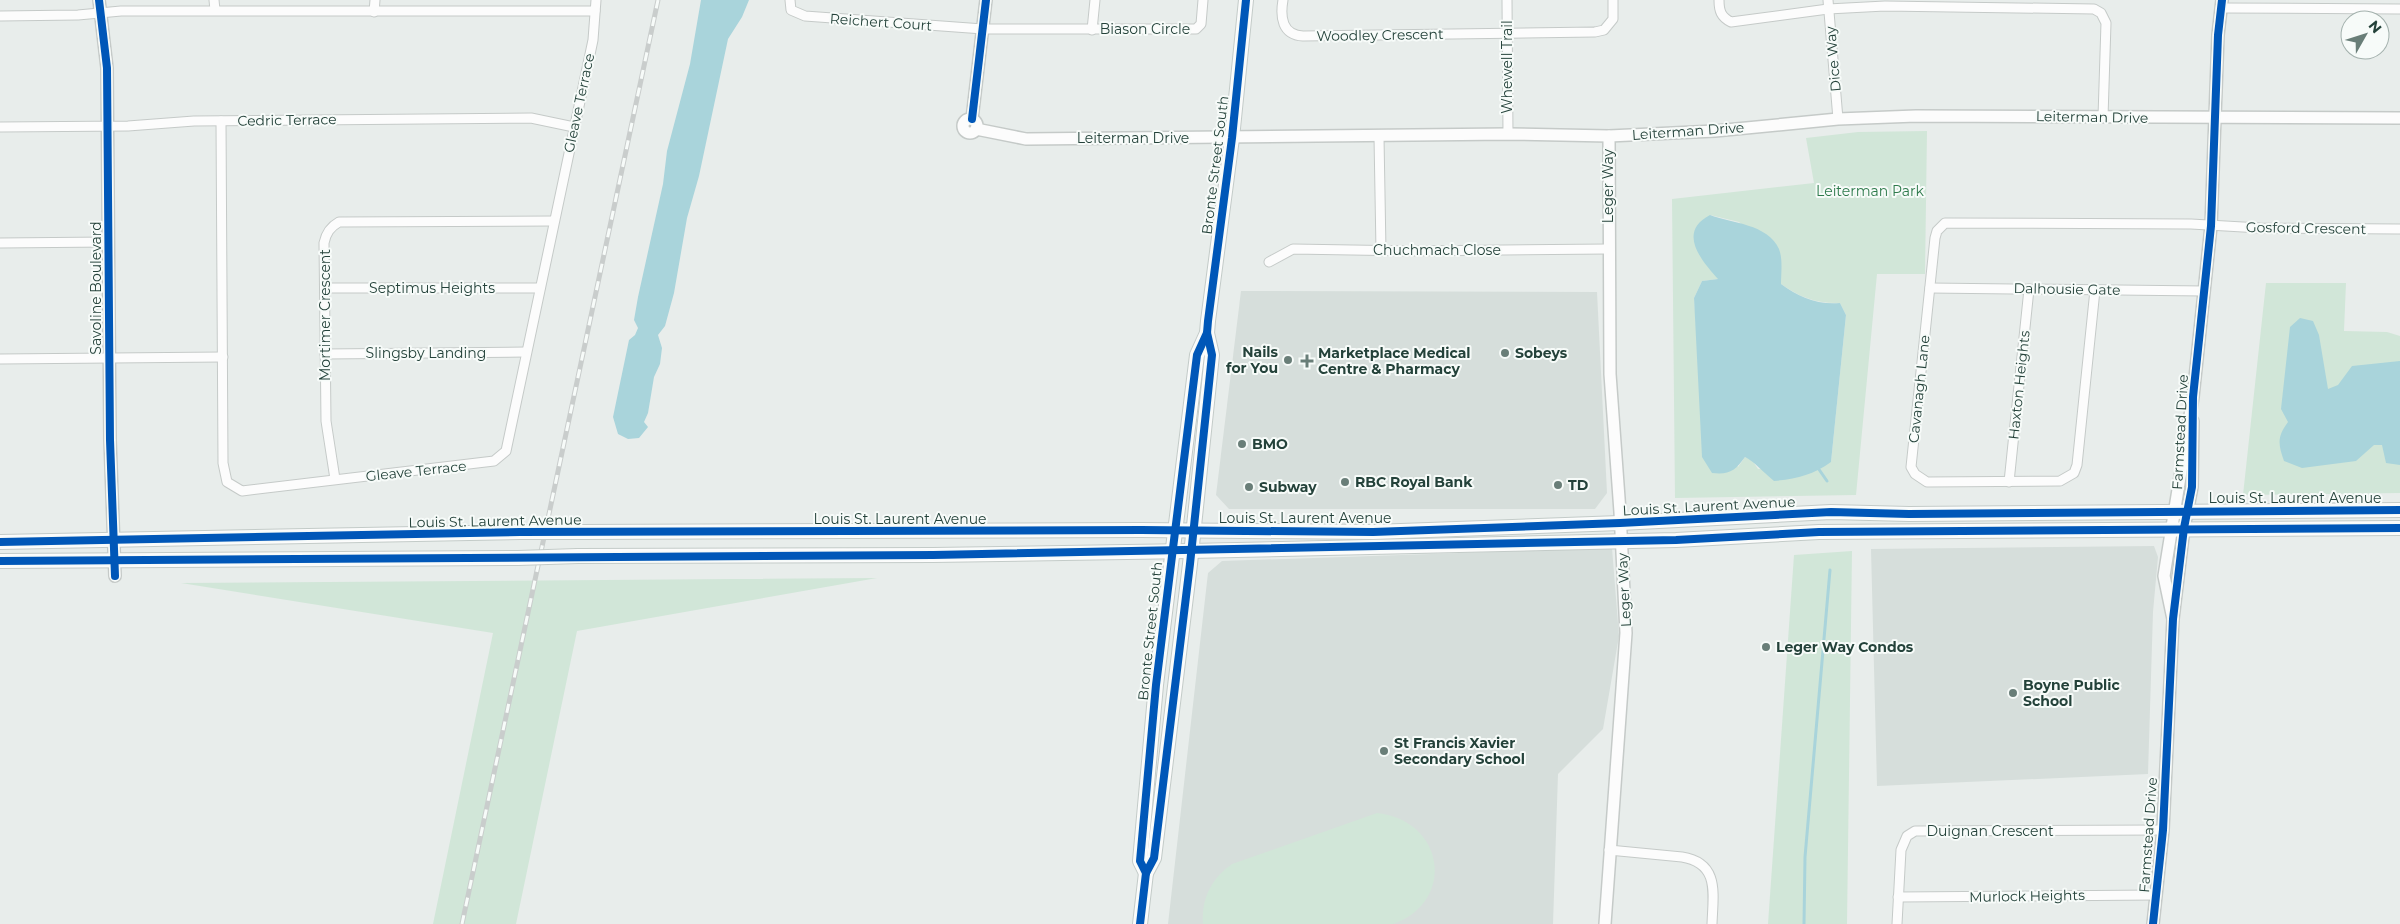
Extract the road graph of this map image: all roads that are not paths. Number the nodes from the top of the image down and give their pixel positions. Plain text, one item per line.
1 (99, 0) edge
2 (214, 0) edge
3 (375, 0) edge
4 (596, 0) edge
5 (790, 0) edge
6 (986, 0) edge
7 (1096, 0) edge
8 (1204, 0) edge
9 (1246, 0) edge
10 (1283, 0) edge
11 (1507, 0) edge
12 (1614, 0) edge
13 (1719, 0) edge
14 (1828, 4) edge
15 (2221, 4) edge
16 (2335, 5) edge
17 (2400, 9) edge
18 (215, 10) junction
19 (595, 11) junction
20 (374, 12) junction
21 (102, 13) junction
22 (0, 16) edge
23 (983, 29) junction
24 (1092, 30) junction
25 (1507, 32) junction
26 (2103, 117) junction
27 (2215, 118) junction
28 (2400, 118) edge
29 (1838, 119) junction
30 (221, 121) junction
31 (107, 126) junction
32 (0, 127) edge
33 (574, 127) junction
34 (1508, 134) junction
35 (1609, 136) junction
36 (1379, 137) junction
37 (1232, 138) junction
38 (554, 222) junction
39 (2211, 226) junction
40 (2400, 229) edge
41 (108, 242) junction
42 (0, 243) edge
43 (1608, 248) junction
44 (1381, 251) junction
45 (1269, 262) dead end
46 (325, 288) junction
47 (540, 288) junction
48 (1930, 288) junction
49 (2029, 289) junction
50 (2095, 290) junction
51 (2204, 290) junction
52 (1207, 333) junction
53 (526, 352) junction
54 (325, 354) junction
55 (223, 357) junction
56 (109, 358) junction
57 (0, 359) edge
58 (335, 479) junction
59 (2009, 482) junction
60 (2400, 510) edge
61 (2181, 512) junction
62 (1620, 523) junction
63 (2178, 528) junction
64 (2400, 528) edge
65 (1174, 530) junction
66 (1192, 530) junction
67 (1622, 540) junction
68 (114, 541) junction
69 (0, 542) edge
70 (1172, 551) junction
71 (1190, 551) junction
72 (114, 560) junction
73 (0, 561) edge
74 (115, 576) dead end
75 (2163, 830) junction
76 (1609, 850) junction
77 (1146, 873) junction
78 (2156, 896) junction
79 (1898, 898) junction
80 (1140, 924) edge
81 (1605, 924) edge
82 (1712, 924) edge
83 (1897, 924) edge
84 (2153, 924) edge

1 - 21 street, Savoline Boulevard
2 - 18 street
3 - 20 street
4 - 19 street, Gleave Terrace
5 - 23 street, Reichert Court
6 - 23 street
7 - 24 street, Biason Circle
8 - 24 street, Biason Circle
9 - 37 main road, Bronte Street South
10 - 25 street, Woodley Crescent
11 - 25 street, Whewell Trail
12 - 25 street, Woodley Crescent
13 - 14 street
14 - 26 street
14 - 29 street, Dice Way
15 - 16 street
15 - 27 street, Farmstead Drive
16 - 17 street
18 - 20 street
18 - 21 street
19 - 20 street
19 - 33 street, Gleave Terrace
21 - 22 street
21 - 31 street, Savoline Boulevard
23 - 24 street, Biason Circle
23 - 37 street, Leiterman Drive
25 - 34 street, Whewell Trail
26 - 27 street, Leiterman Drive
26 - 29 street, Leiterman Drive
27 - 28 street, Leiterman Drive
27 - 39 street, Farmstead Drive
29 - 35 street, Leiterman Drive
30 - 31 street, Cedric Terrace
30 - 33 street, Cedric Terrace
30 - 55 street, Gleave Terrace
31 - 32 street, Cedric Terrace
31 - 41 street, Savoline Boulevard
33 - 38 street, Gleave Terrace
34 - 35 street, Leiterman Drive
34 - 36 street, Leiterman Drive
35 - 43 street, Leger Way
36 - 37 street, Leiterman Drive
36 - 44 street
37 - 52 main road, Bronte Street South
38 - 46 street, Mortimer Crescent
38 - 47 street, Gleave Terrace
39 - 40 street, Gosford Crescent
39 - 48 street, Cavanagh Lane
39 - 51 street, Farmstead Drive
41 - 42 street
41 - 56 street, Savoline Boulevard
43 - 44 street, Chuchmach Close
43 - 62 street, Leger Way
44 - 45 street, Chuchmach Close
46 - 47 street, Septimus Heights
46 - 54 street, Mortimer Crescent
47 - 53 street, Gleave Terrace
48 - 49 street, Dalhousie Gate
48 - 59 street, Cavanagh Lane
49 - 50 street, Dalhousie Gate
49 - 59 street, Haxton Heights
50 - 51 street, Dalhousie Gate
50 - 59 street, Cavanagh Lane
51 - 61 street, Farmstead Drive
52 - 65 main road, Bronte Street South
52 - 66 main road, Bronte Street South
53 - 54 street, Slingsby Landing
53 - 58 street, Gleave Terrace
54 - 58 street, Mortimer Crescent
55 - 56 street
55 - 58 street, Gleave Terrace
56 - 57 street
56 - 68 street, Savoline Boulevard
60 - 61 main road, Louis St. Laurent Avenue
61 - 62 main road, Louis St. Laurent Avenue
61 - 63 street, Farmstead Drive
62 - 66 main road, Louis St. Laurent Avenue
62 - 67 street, Leger Way
63 - 64 main road, Louis St. Laurent Avenue
63 - 67 main road, Louis St. Laurent Avenue
63 - 75 street, Farmstead Drive
65 - 66 main road, Louis St. Laurent Avenue
65 - 68 main road, Louis St. Laurent Avenue, bridge
65 - 70 main road, Bronte Street South
66 - 71 main road, Bronte Street South
67 - 71 main road, Louis St. Laurent Avenue
67 - 76 street, Leger Way
68 - 69 main road, Louis St. Laurent Avenue
68 - 72 street, Savoline Boulevard
70 - 71 main road, Louis St. Laurent Avenue
70 - 72 main road, Louis St. Laurent Avenue, bridge
70 - 77 main road, Bronte Street South
71 - 77 main road, Bronte Street South
72 - 73 main road, Louis St. Laurent Avenue
72 - 74 street, Savoline Boulevard
75 - 78 street, Farmstead Drive
75 - 79 street, Duignan Crescent
76 - 81 street, Leger Way
76 - 82 street
77 - 80 main road, Bronte Street South
78 - 79 street, Murlock Heights
78 - 84 street, Farmstead Drive
79 - 83 street, Duignan Crescent

